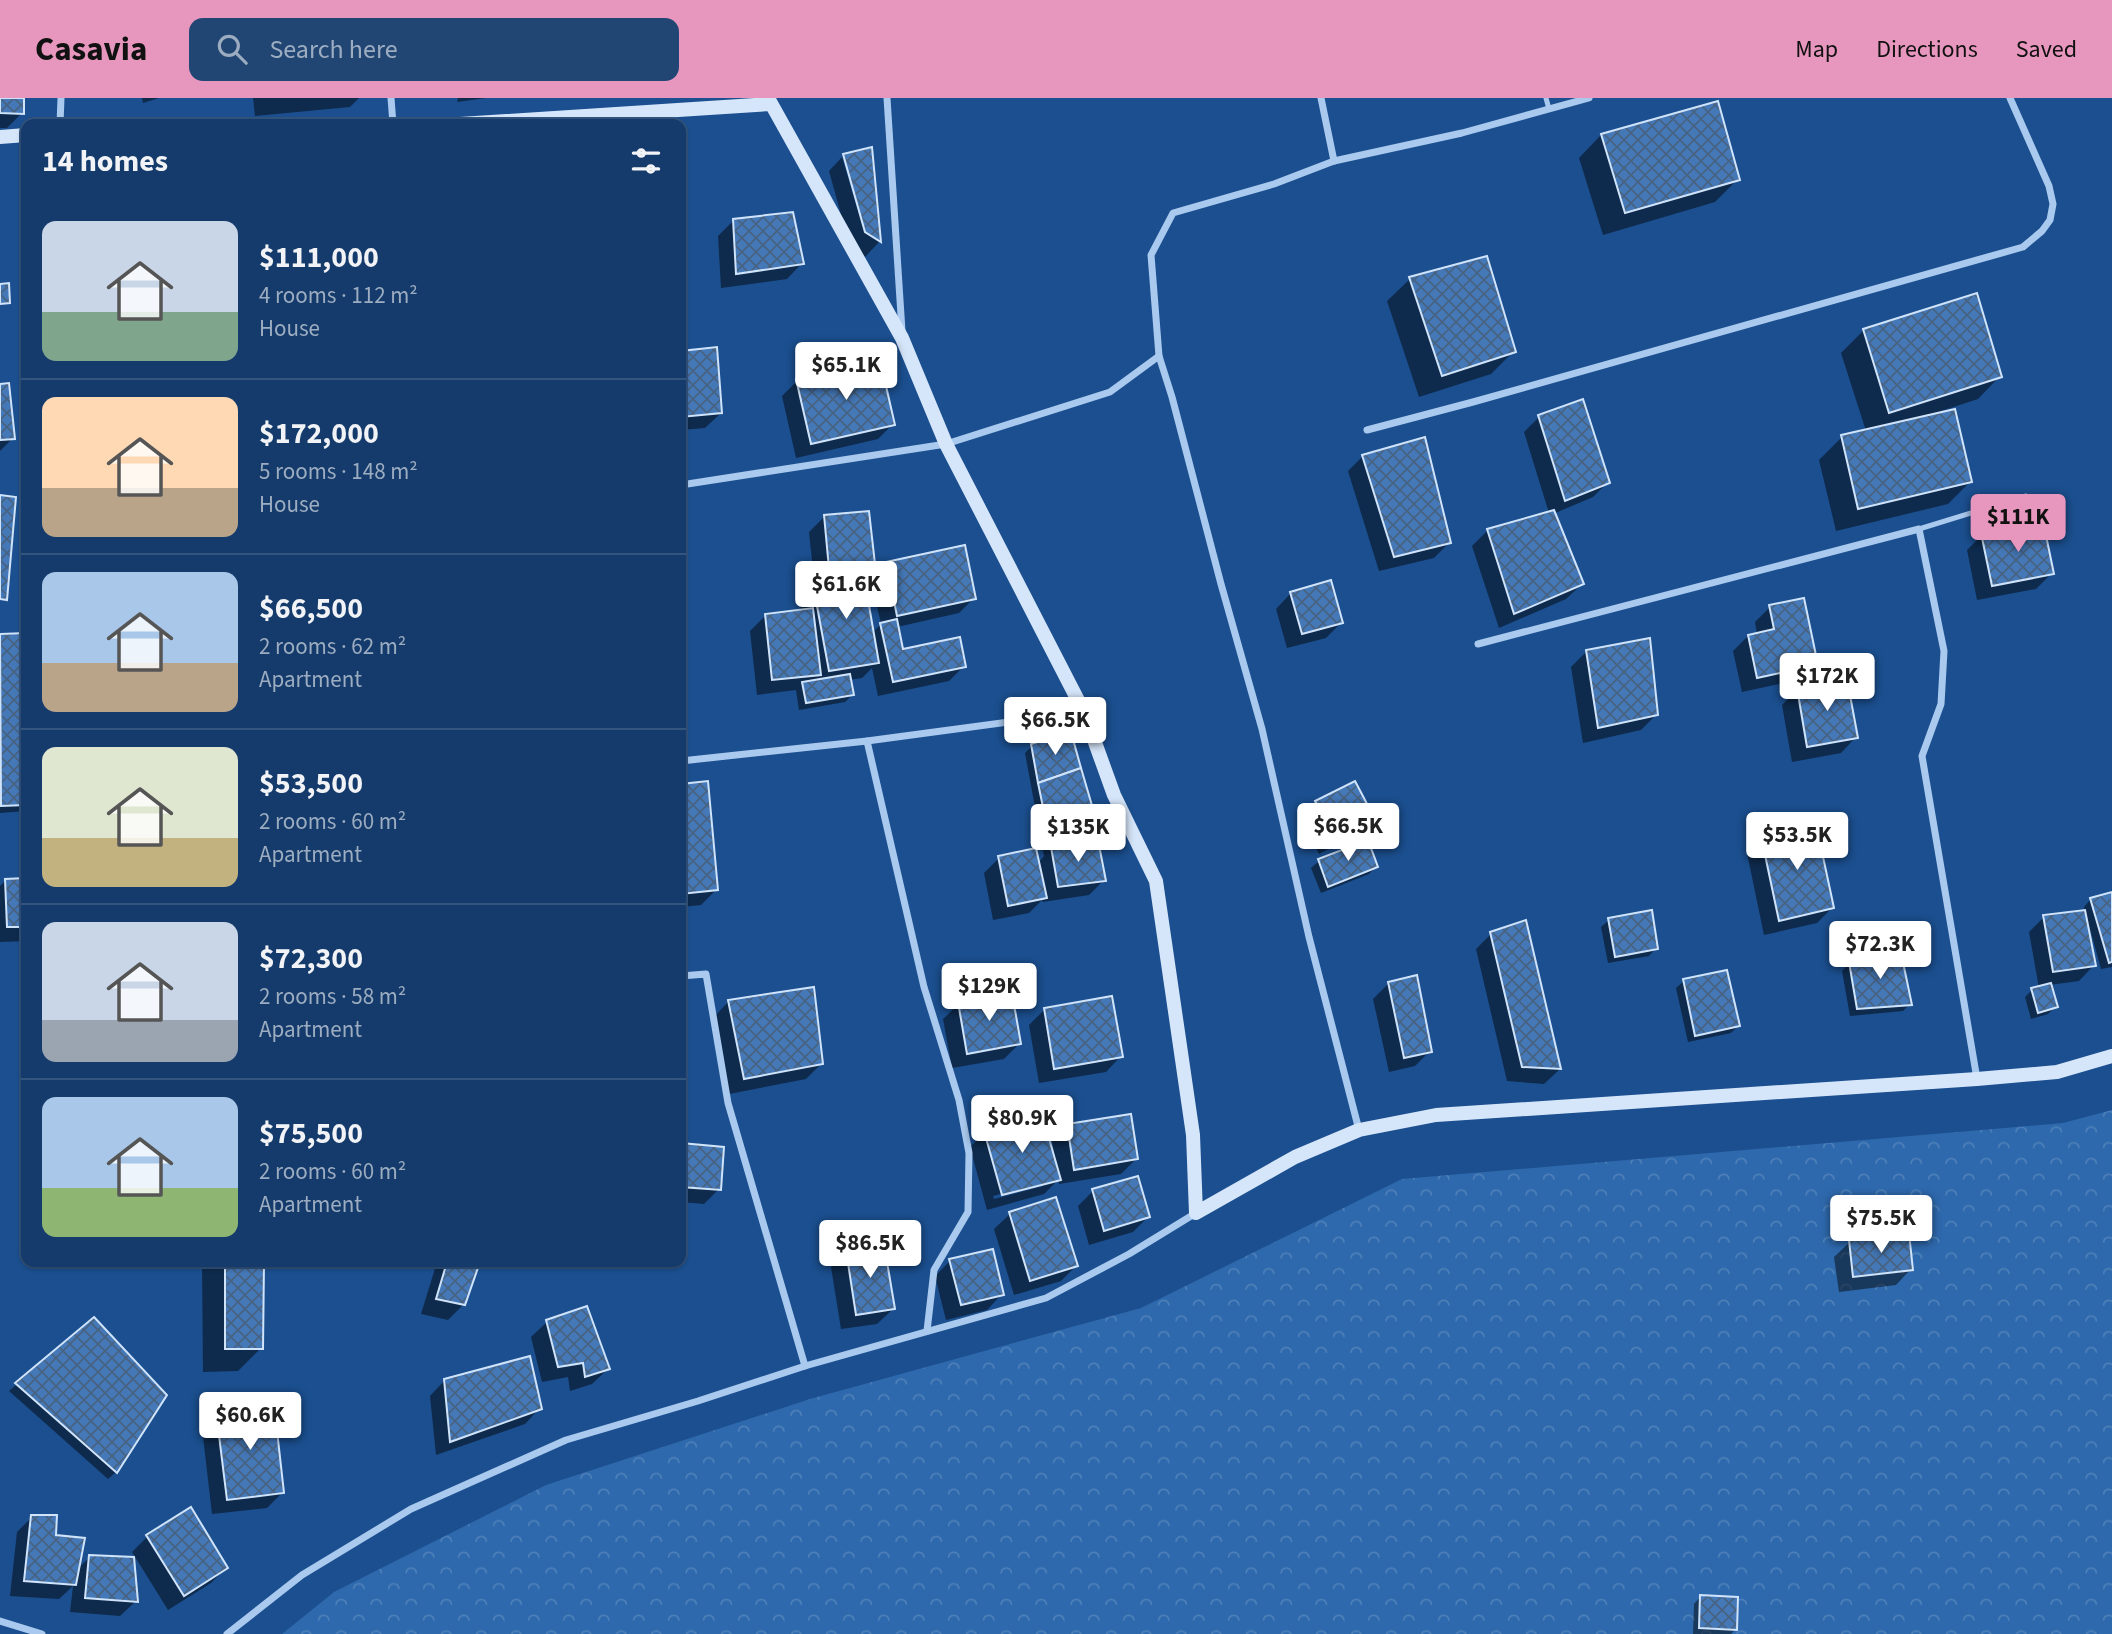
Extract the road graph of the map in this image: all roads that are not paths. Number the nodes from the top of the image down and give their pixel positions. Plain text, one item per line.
1 (61, 98) edge
2 (391, 98) edge
3 (887, 98) edge
4 (1321, 98) edge
5 (1546, 98) edge
6 (1589, 98) edge
7 (2010, 98) edge
8 (769, 101) edge
9 (1549, 109) junction
10 (60, 119) edge
11 (393, 119) edge
12 (527, 119) edge
13 (21, 135) edge
14 (0, 136) edge
15 (1334, 161) junction
16 (902, 338) junction
17 (1159, 356) junction
18 (1367, 429) dead end
19 (946, 444) junction
20 (686, 484) edge
21 (2026, 496) dead end
22 (1919, 529) junction
23 (1478, 644) dead end
24 (1084, 712) junction
25 (867, 741) junction
26 (686, 760) edge
27 (686, 976) edge
28 (2112, 1056) edge
29 (1977, 1079) junction
30 (1359, 1130) junction
31 (1196, 1213) junction
32 (927, 1331) junction
33 (805, 1366) junction
34 (0, 1621) edge
35 (42, 1634) edge
36 (227, 1634) edge

1 - 10 street
2 - 11 street
3 - 16 street
4 - 15 street
5 - 9 lane
6 - 9 street
7 - 18 street
8 - 12 street
8 - 16 street
9 - 15 street
13 - 14 street
15 - 17 street
16 - 19 street
17 - 19 street
17 - 30 street
19 - 20 street
19 - 24 street
21 - 22 lane
22 - 23 street
22 - 29 street
24 - 25 street
24 - 31 street
25 - 26 street
25 - 32 street
27 - 33 street
28 - 29 street
29 - 30 street
30 - 31 street
31 - 32 street
32 - 33 street
33 - 36 street
34 - 35 street

